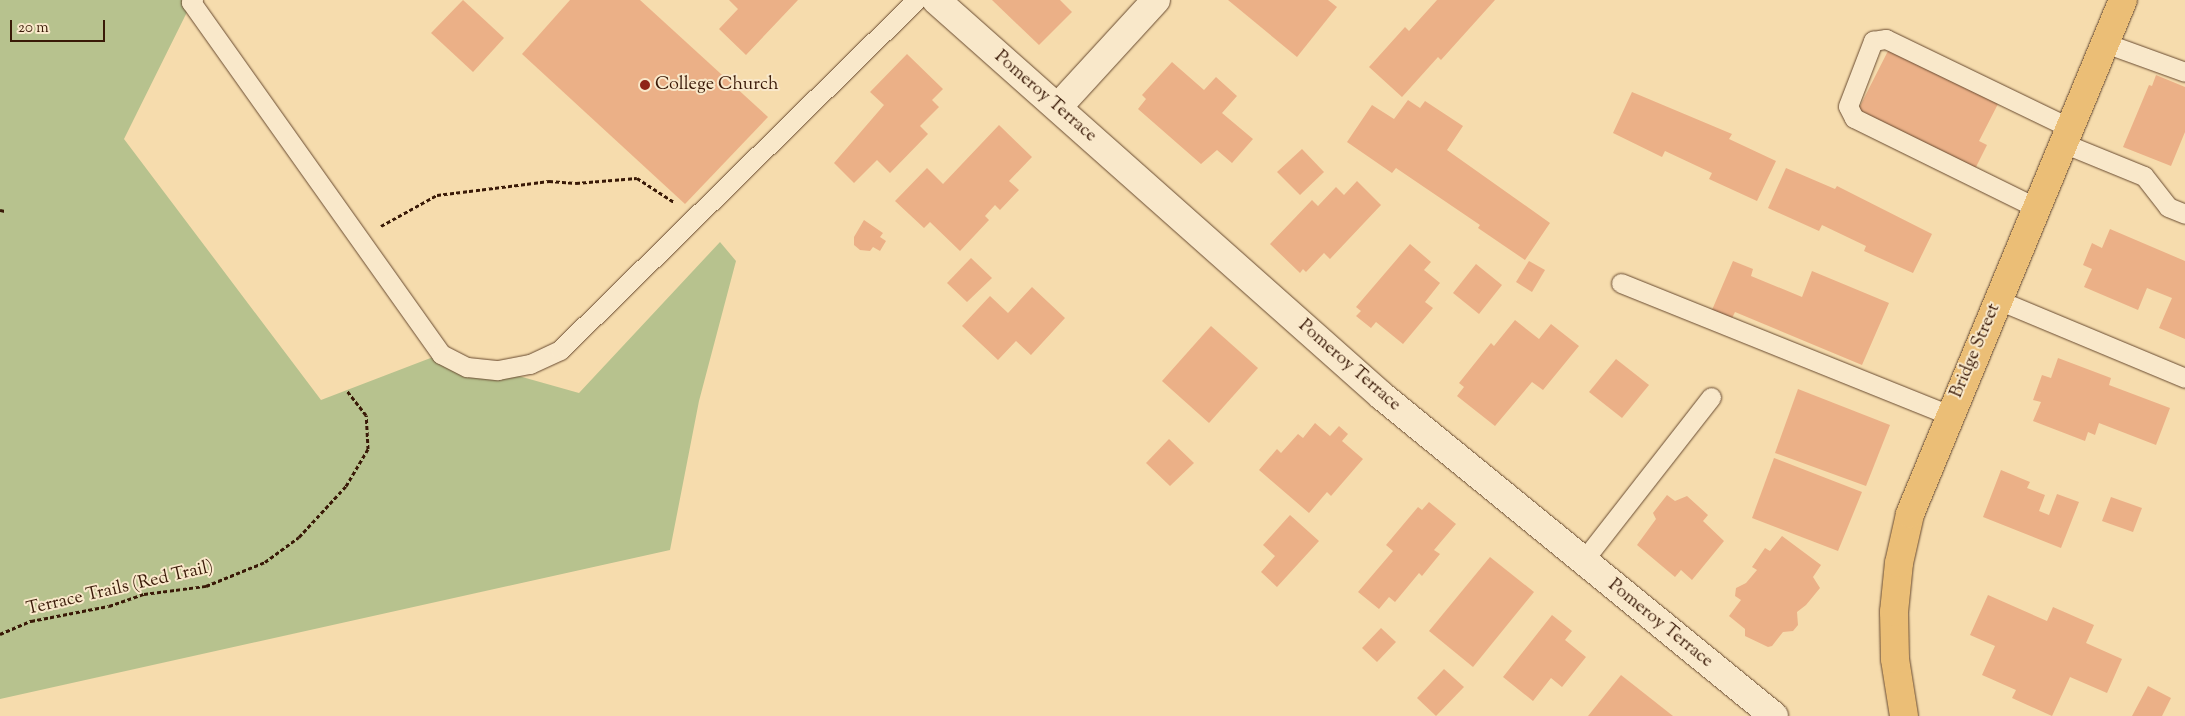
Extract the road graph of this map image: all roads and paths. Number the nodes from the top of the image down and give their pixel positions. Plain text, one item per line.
1 (194, 0) edge
2 (916, 0) edge
3 (936, 0) edge
4 (1156, 0) edge
5 (2123, 0) edge
6 (2105, 43) junction
7 (2185, 72) edge
8 (1058, 107) junction
9 (2066, 135) junction
10 (2037, 208) junction
11 (2185, 214) edge
12 (696, 217) junction
13 (359, 239) junction
14 (1621, 283) dead end
15 (1998, 300) junction
16 (2185, 378) edge
17 (347, 391) dead end
18 (1711, 398) dead end
19 (1950, 415) junction
20 (1583, 561) junction
21 (0, 634) edge
22 (1901, 715) edge
23 (1774, 716) edge

1 - 13 lane
2 - 12 lane
3 - 8 street, Pomeroy Terrace
4 - 8 street
5 - 6 highway, Bridge Street
6 - 7 lane
6 - 9 highway, Bridge Street
8 - 20 street, Pomeroy Terrace
9 - 10 highway, Bridge Street
9 - 10 lane
9 - 11 lane
10 - 15 highway, Bridge Street
12 - 13 path
12 - 13 lane
14 - 19 lane
15 - 16 lane
15 - 19 highway, Bridge Street
17 - 21 path, Terrace Trails (Red Trail)
18 - 20 lane
19 - 22 highway, Bridge Street
20 - 23 street, Pomeroy Terrace

